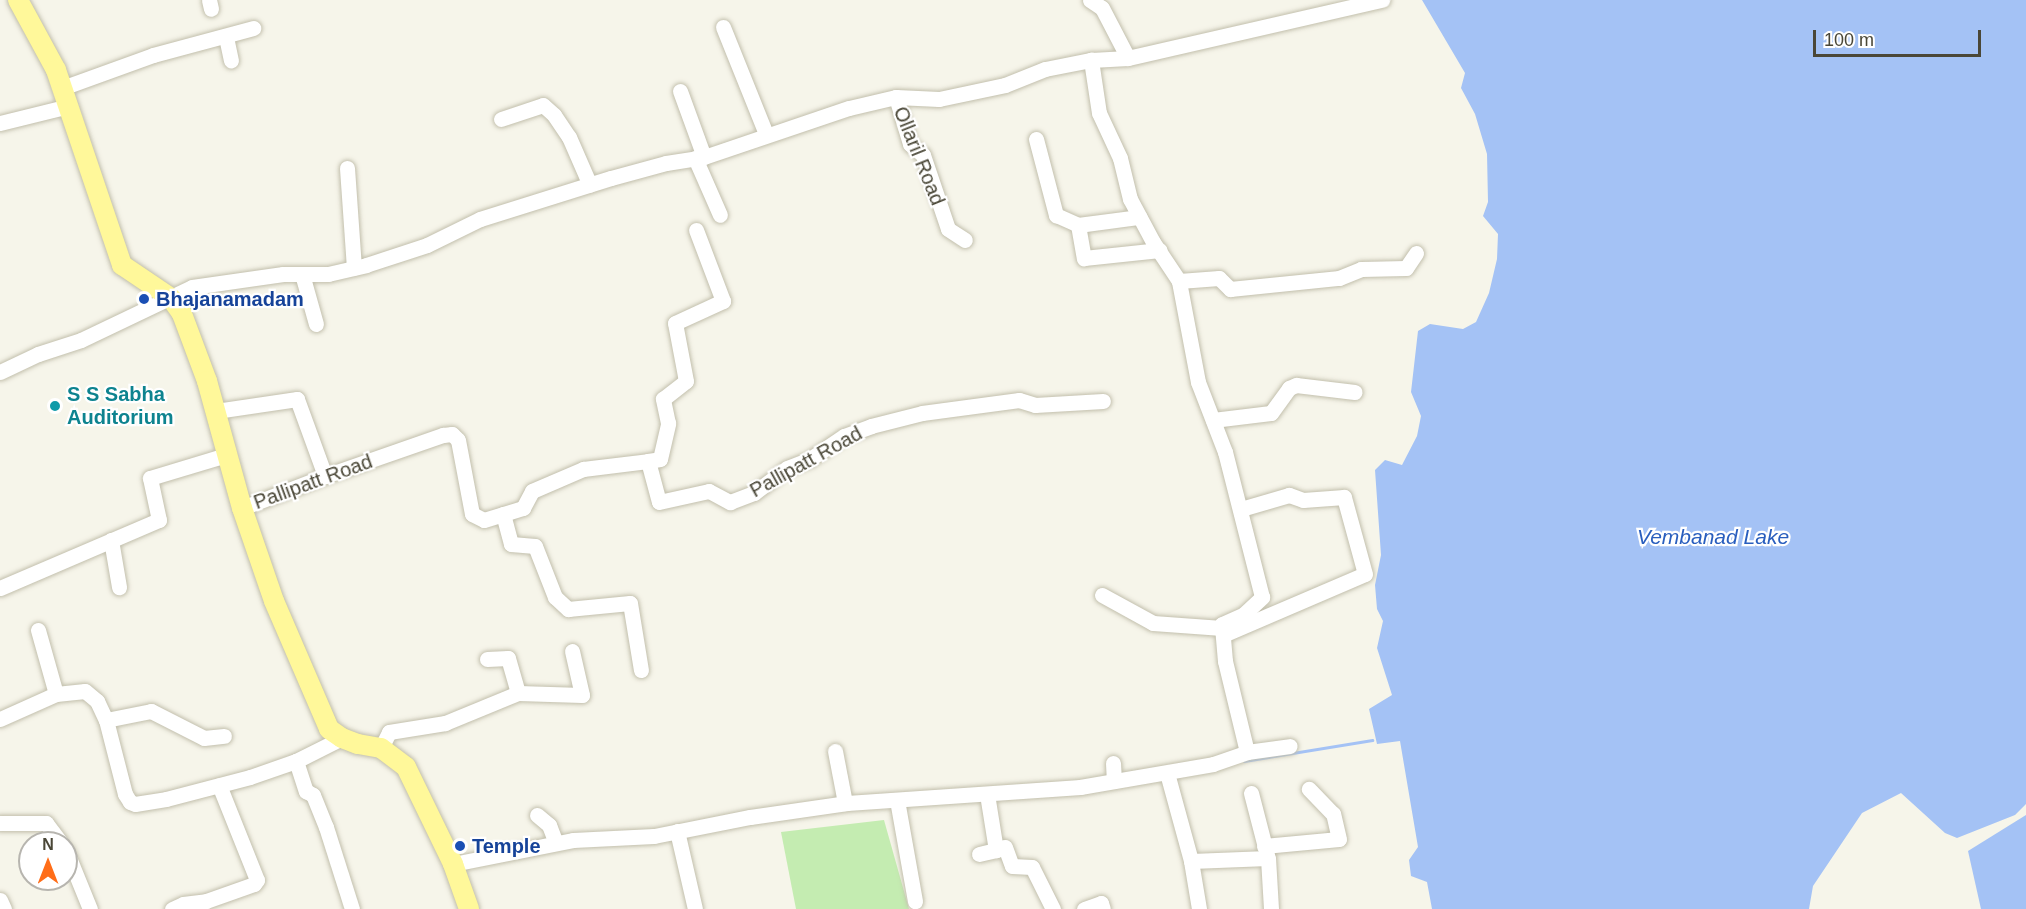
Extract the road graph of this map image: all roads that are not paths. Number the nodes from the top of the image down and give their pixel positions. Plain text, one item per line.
1 (20, 0) edge
2 (1090, 0) edge
3 (1382, 0) edge
4 (723, 27) dead end
5 (254, 28) dead end
6 (226, 37) junction
7 (1128, 58) junction
8 (231, 60) dead end
9 (1091, 60) junction
10 (680, 91) dead end
11 (65, 97) junction
12 (896, 97) junction
13 (501, 119) dead end
14 (0, 123) edge
15 (766, 134) junction
16 (1036, 139) dead end
17 (700, 157) junction
18 (347, 168) dead end
19 (590, 185) junction
20 (720, 215) dead end
21 (1139, 217) junction
22 (1078, 225) junction
23 (696, 230) dead end
24 (965, 240) dead end
25 (1160, 250) junction
26 (1416, 253) dead end
27 (354, 268) junction
28 (302, 274) junction
29 (1179, 281) junction
30 (171, 298) junction
31 (316, 324) dead end
32 (0, 372) edge
33 (1355, 392) dead end
34 (1103, 401) dead end
35 (216, 411) junction
36 (1213, 420) junction
37 (226, 455) junction
38 (648, 460) junction
39 (325, 476) junction
40 (242, 508) junction
41 (1241, 509) junction
42 (504, 514) junction
43 (111, 540) junction
44 (119, 587) dead end
45 (0, 588) edge
46 (1102, 595) dead end
47 (38, 630) dead end
48 (1222, 632) junction
49 (572, 651) dead end
50 (487, 659) dead end
51 (641, 670) dead end
52 (518, 693) junction
53 (56, 694) junction
54 (0, 719) edge
55 (106, 720) junction
56 (224, 736) dead end
57 (342, 738) junction
58 (1290, 746) dead end
59 (381, 748) junction
60 (835, 751) dead end
61 (1247, 752) junction
62 (296, 761) junction
63 (1113, 763) dead end
64 (1167, 772) junction
65 (1114, 781) junction
66 (219, 785) junction
67 (1309, 789) dead end
68 (1251, 793) dead end
69 (987, 794) junction
70 (897, 800) junction
71 (845, 804) junction
72 (537, 815) dead end
73 (0, 823) edge
74 (52, 831) edge
75 (676, 831) junction
76 (556, 843) junction
77 (996, 850) junction
78 (1266, 852) junction
79 (979, 854) dead end
80 (1191, 861) junction
81 (453, 864) junction
82 (78, 880) edge
83 (0, 900) edge
84 (915, 901) dead end
85 (192, 906) edge
86 (4, 909) edge
87 (90, 909) edge
88 (172, 909) edge
89 (352, 909) edge
90 (469, 909) edge
91 (695, 909) edge
92 (1053, 909) edge
93 (1084, 909) edge
94 (1103, 909) edge
95 (1199, 909) edge
96 (1271, 909) edge

1 - 11 main road
2 - 7 street
3 - 7 street
4 - 15 street
5 - 6 street
6 - 8 street
6 - 11 street
7 - 9 street
9 - 12 street
9 - 21 street
10 - 17 street
11 - 14 street
11 - 30 main road
12 - 15 street
12 - 24 street, Ollaril Road
13 - 19 street
15 - 17 street
16 - 22 street
17 - 19 street
17 - 20 street
18 - 27 street
19 - 27 street
21 - 22 street
21 - 25 street
22 - 25 street
23 - 38 street
25 - 29 street
26 - 29 street
27 - 28 street
28 - 30 street
28 - 31 street
29 - 36 street
30 - 32 street
30 - 35 main road
33 - 36 street
34 - 38 street, Pallipatt Road
35 - 37 main road
35 - 39 street
36 - 41 street
37 - 40 main road
37 - 43 street
38 - 42 street, Pallipatt Road
39 - 40 street, Pallipatt Road
39 - 42 street, Pallipatt Road
40 - 57 main road
41 - 48 street
41 - 48 street
42 - 51 street
43 - 44 street
43 - 45 street
46 - 48 street
47 - 53 street
48 - 61 street
49 - 52 street
50 - 52 street
52 - 59 street
53 - 54 street
53 - 55 street
55 - 56 street
55 - 66 street
57 - 59 main road
57 - 62 street
58 - 61 street
59 - 81 main road
60 - 71 street
61 - 64 street
62 - 66 street
62 - 89 street
63 - 65 street
64 - 65 street
64 - 80 street
65 - 69 street
66 - 85 street
67 - 78 street
68 - 78 street
69 - 70 street
69 - 77 street
70 - 71 street
70 - 84 street
71 - 75 street
72 - 76 street
73 - 74 street
75 - 76 street
75 - 91 street
76 - 81 street
77 - 79 street
77 - 92 street
78 - 80 street
78 - 96 street
80 - 95 street
81 - 90 main road
82 - 87 street
83 - 86 street
85 - 88 street
93 - 94 street

